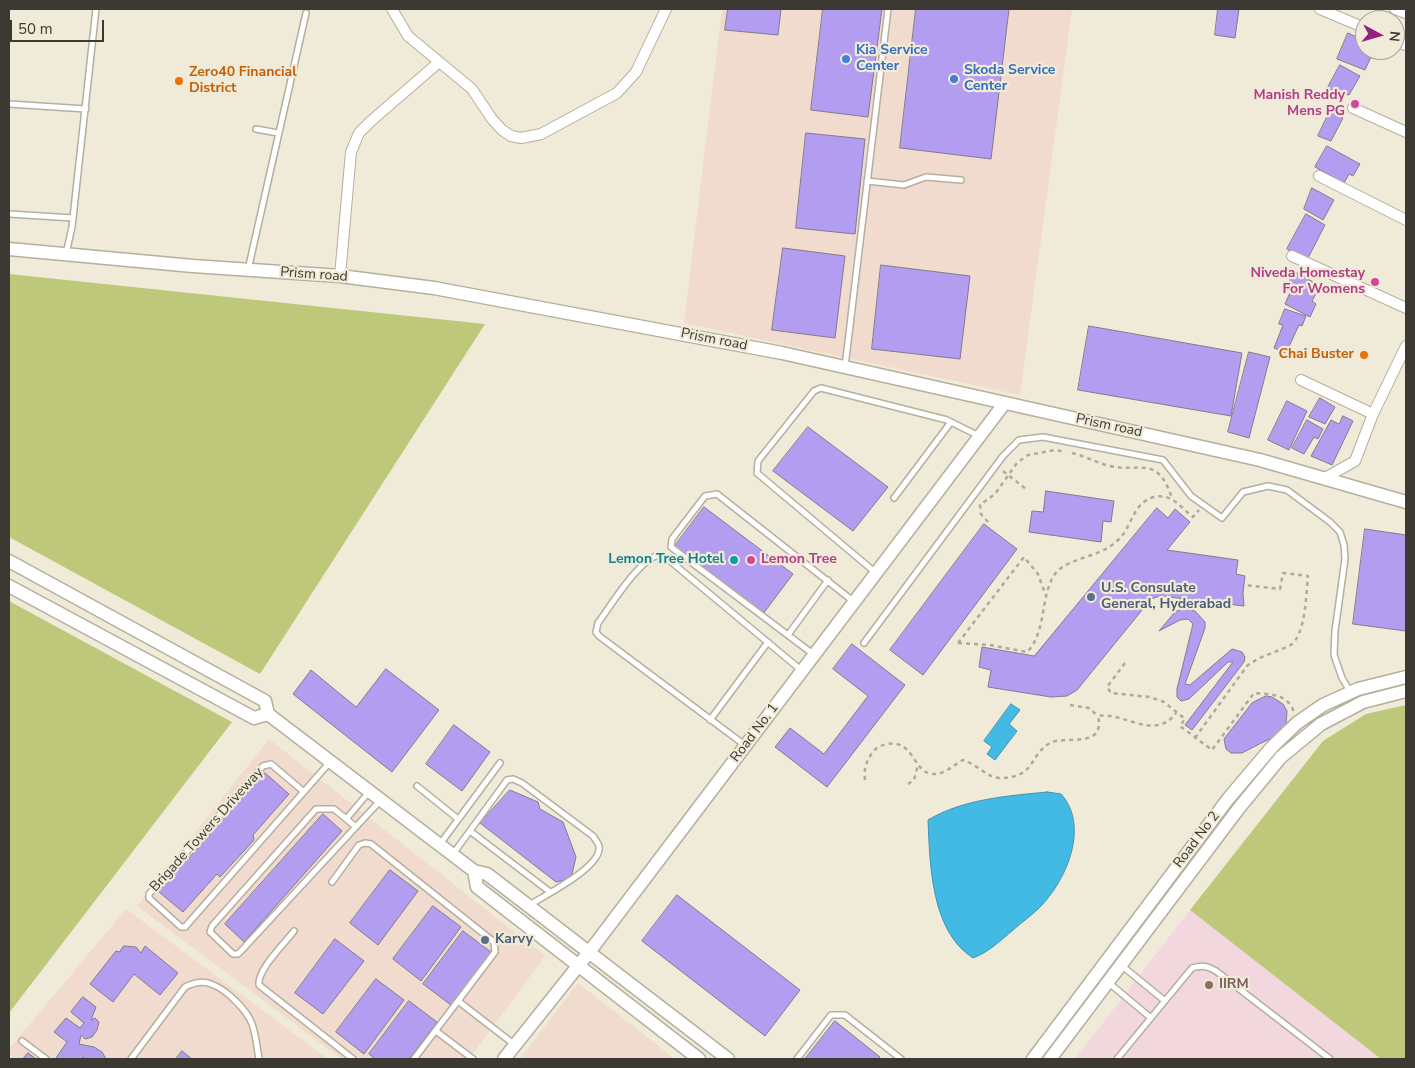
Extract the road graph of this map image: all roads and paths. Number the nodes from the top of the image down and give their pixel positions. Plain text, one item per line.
1 (96, 9) edge
2 (392, 9) edge
3 (666, 9) edge
4 (888, 9) edge
5 (1320, 9) edge
6 (1395, 9) edge
7 (306, 13) dead end
8 (1406, 13) edge
9 (1355, 24) edge
10 (438, 63) junction
11 (9, 104) edge
12 (1353, 108) dead end
13 (86, 109) junction
14 (256, 129) dead end
15 (278, 132) junction
16 (1406, 132) edge
17 (1319, 176) dead end
18 (961, 180) dead end
19 (867, 181) junction
20 (9, 214) edge
21 (73, 218) junction
22 (1406, 220) edge
23 (9, 249) edge
24 (66, 255) junction
25 (1292, 256) dead end
26 (248, 270) junction
27 (340, 276) junction
28 (1406, 308) edge
29 (1406, 346) edge
30 (844, 367) junction
31 (1301, 380) dead end
32 (1004, 404) junction
33 (1373, 414) junction
34 (952, 422) junction
35 (979, 437) junction
36 (996, 465) junction
37 (1009, 475) junction
38 (1325, 478) junction
39 (1026, 489) dead end
40 (894, 498) dead end
41 (1172, 498) junction
42 (1406, 502) edge
43 (1203, 505) junction
44 (988, 522) dead end
45 (9, 561) edge
46 (876, 573) junction
47 (828, 580) junction
48 (1244, 585) dead end
49 (9, 586) edge
50 (1046, 597) junction
51 (854, 601) junction
52 (788, 635) junction
53 (768, 642) junction
54 (864, 643) dead end
55 (814, 655) junction
56 (1125, 663) dead end
57 (802, 670) junction
58 (1406, 677) edge
59 (1406, 691) edge
60 (1351, 692) junction
61 (1070, 704) dead end
62 (1176, 712) junction
63 (268, 714) junction
64 (1098, 716) junction
65 (710, 720) junction
66 (1297, 723) junction
67 (1308, 735) junction
68 (1195, 738) junction
69 (746, 746) junction
70 (331, 760) junction
71 (500, 763) dead end
72 (918, 765) junction
73 (865, 780) dead end
74 (908, 784) dead end
75 (417, 786) dead end
76 (370, 791) junction
77 (304, 792) junction
78 (382, 800) junction
79 (347, 818) junction
80 (458, 819) junction
81 (356, 827) junction
82 (470, 831) junction
83 (439, 844) junction
84 (452, 854) junction
85 (474, 871) junction
86 (332, 882) dead end
87 (550, 892) junction
88 (528, 906) junction
89 (294, 931) dead end
90 (590, 951) junction
91 (1121, 965) junction
92 (577, 966) junction
93 (1108, 982) junction
94 (458, 1001) junction
95 (1165, 1001) junction
96 (1151, 1018) junction
97 (436, 1031) junction
98 (22, 1041) dead end
99 (515, 1045) junction
100 (46, 1059) edge
101 (131, 1059) edge
102 (259, 1059) edge
103 (353, 1059) edge
104 (414, 1059) edge
105 (473, 1059) edge
106 (504, 1059) edge
107 (699, 1059) edge
108 (728, 1059) edge
109 (797, 1059) edge
110 (901, 1059) edge
111 (1032, 1059) edge
112 (1050, 1059) edge
113 (1117, 1059) edge
114 (1330, 1059) edge

1 - 13 lane
2 - 10 street
3 - 10 street
4 - 19 lane
5 - 9 street
6 - 8 street
7 - 15 lane
10 - 27 street
11 - 13 lane
12 - 16 street
13 - 21 lane
14 - 15 lane
15 - 26 lane
17 - 22 street
18 - 19 lane
19 - 30 lane
20 - 21 lane
21 - 24 lane
23 - 24 street, Prism road
24 - 26 street, Prism road
25 - 28 street
26 - 27 street, Prism road
27 - 30 street, Prism road
29 - 33 street
30 - 32 street, Prism road
31 - 33 street
32 - 35 street, Road No. 1
32 - 38 street, Prism road
33 - 38 street
34 - 35 lane
34 - 40 lane
34 - 46 lane
35 - 46 street, Road No. 1
36 - 37 path
36 - 43 lane
36 - 54 lane
37 - 39 path
37 - 41 path
37 - 44 path
38 - 42 street, Prism road
41 - 43 path
41 - 50 path
43 - 60 lane
45 - 63 street
46 - 51 street, Road No. 1
47 - 51 lane
47 - 52 lane
47 - 52 lane
48 - 68 path
49 - 63 street
50 - 50 path
51 - 55 street, Road No. 1
52 - 55 lane
53 - 57 lane
53 - 65 lane
53 - 65 lane
55 - 57 street, Road No. 1
56 - 62 path
57 - 69 street, Road No. 1
58 - 60 street, Road No 2
59 - 67 street, Road No 2
60 - 66 street, Road No 2
61 - 64 path
62 - 64 path
62 - 68 path
63 - 70 street
64 - 72 path
65 - 69 lane
66 - 67 street
66 - 68 path
66 - 111 street, Road No 2
67 - 91 street, Road No 2
69 - 90 street, Road No. 1
70 - 76 street
70 - 77 lane, Brigade Towers Driveway
71 - 80 lane
72 - 73 path
72 - 74 path
75 - 80 lane
76 - 78 street
76 - 79 lane
77 - 77 lane, Brigade Towers Driveway
78 - 81 lane
78 - 83 street
79 - 81 lane
79 - 81 lane
80 - 83 lane
82 - 84 lane
82 - 87 lane
82 - 87 lane
83 - 84 street
84 - 85 street
85 - 88 street
85 - 92 street
86 - 94 lane
87 - 88 lane
88 - 90 street
89 - 103 lane
90 - 92 street, Road No. 1
90 - 108 street
91 - 93 street, Road No 2
91 - 95 lane
92 - 99 street, Road No. 1
92 - 107 street
93 - 96 lane
93 - 112 street, Road No 2
94 - 97 lane
94 - 99 lane
95 - 96 lane
95 - 114 lane
96 - 113 lane
97 - 104 lane
97 - 105 lane
98 - 100 lane
99 - 106 street, Road No. 1
101 - 102 lane
109 - 110 lane

